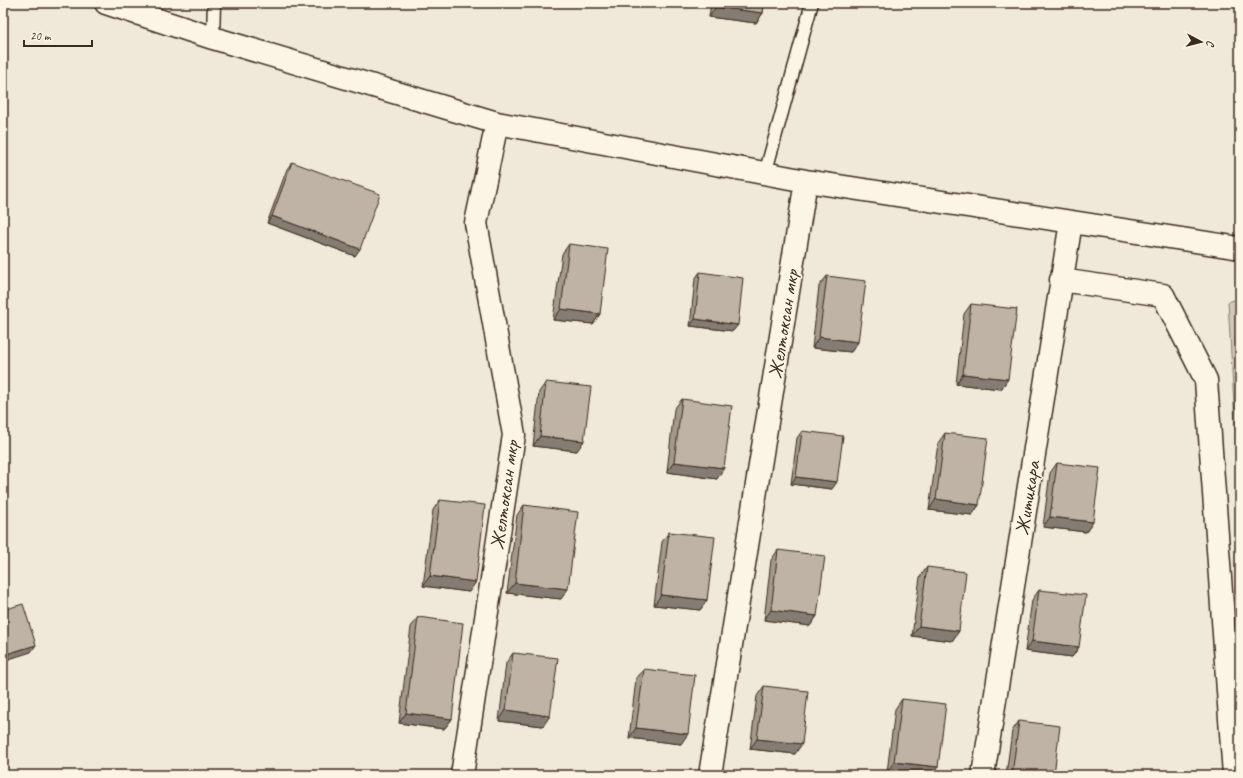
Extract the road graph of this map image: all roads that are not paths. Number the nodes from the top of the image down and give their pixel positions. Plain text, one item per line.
1 (106, 3) edge
2 (214, 3) edge
3 (812, 3) edge
4 (213, 38) junction
5 (497, 123) junction
6 (765, 174) junction
7 (806, 181) junction
8 (1071, 222) junction
9 (1240, 248) edge
10 (1062, 280) junction
11 (462, 775) edge
12 (710, 775) edge
13 (982, 775) edge
14 (1234, 775) edge

1 - 4 street
2 - 4 lane
3 - 6 lane
4 - 5 street
5 - 6 street
5 - 11 street, Желтоксан мкр
6 - 7 street
7 - 8 street
7 - 12 street, Желтоксан мкр
8 - 9 street
8 - 10 street, Житикара
10 - 13 street, Житикара
10 - 14 street

